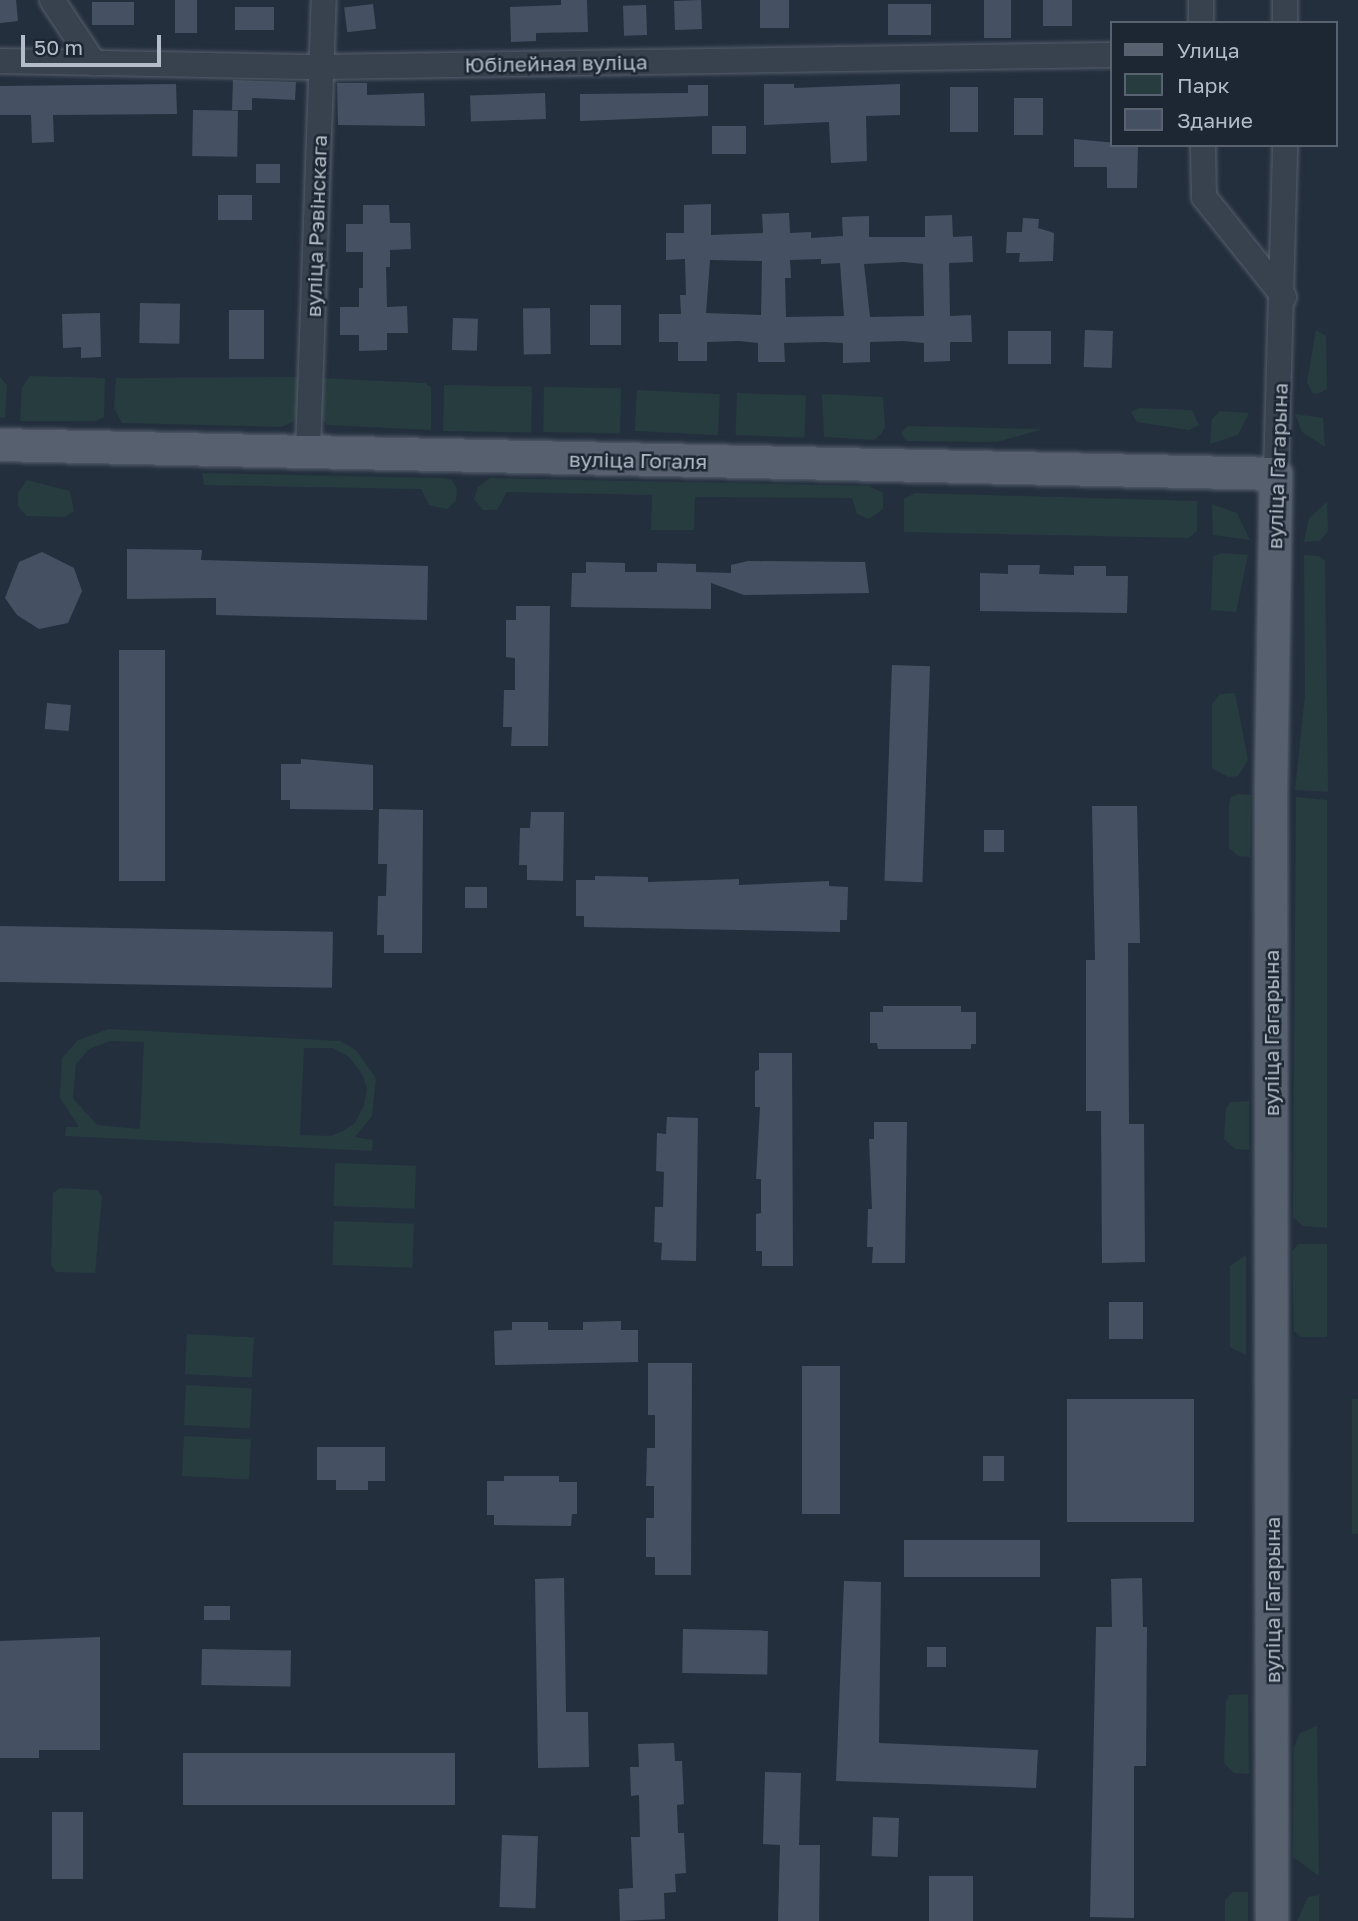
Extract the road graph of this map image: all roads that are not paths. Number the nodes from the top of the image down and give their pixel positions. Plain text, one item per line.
1 (52, 0) edge
2 (324, 0) edge
3 (1201, 0) edge
4 (1285, 0) edge
5 (1201, 21) edge
6 (1285, 21) edge
7 (1110, 55) edge
8 (0, 61) edge
9 (94, 64) junction
10 (321, 67) junction
11 (1203, 147) edge
12 (1285, 147) edge
13 (1284, 297) junction
14 (0, 445) edge
15 (307, 451) junction
16 (1276, 474) junction
17 (1272, 1921) edge

1 - 9 street
2 - 10 street, вуліца Рэвінскага
3 - 5 street
4 - 6 street
7 - 10 street, Юбілейная вуліца
8 - 9 street, Юбілейная вуліца
9 - 10 street, Юбілейная вуліца
10 - 15 street, вуліца Рэвінскага
11 - 13 street
12 - 13 street, вуліца Гагарына
13 - 16 street, вуліца Гагарына
14 - 15 main road, вуліца Гогаля
15 - 16 main road, вуліца Гогаля
16 - 17 main road, вуліца Гагарына

